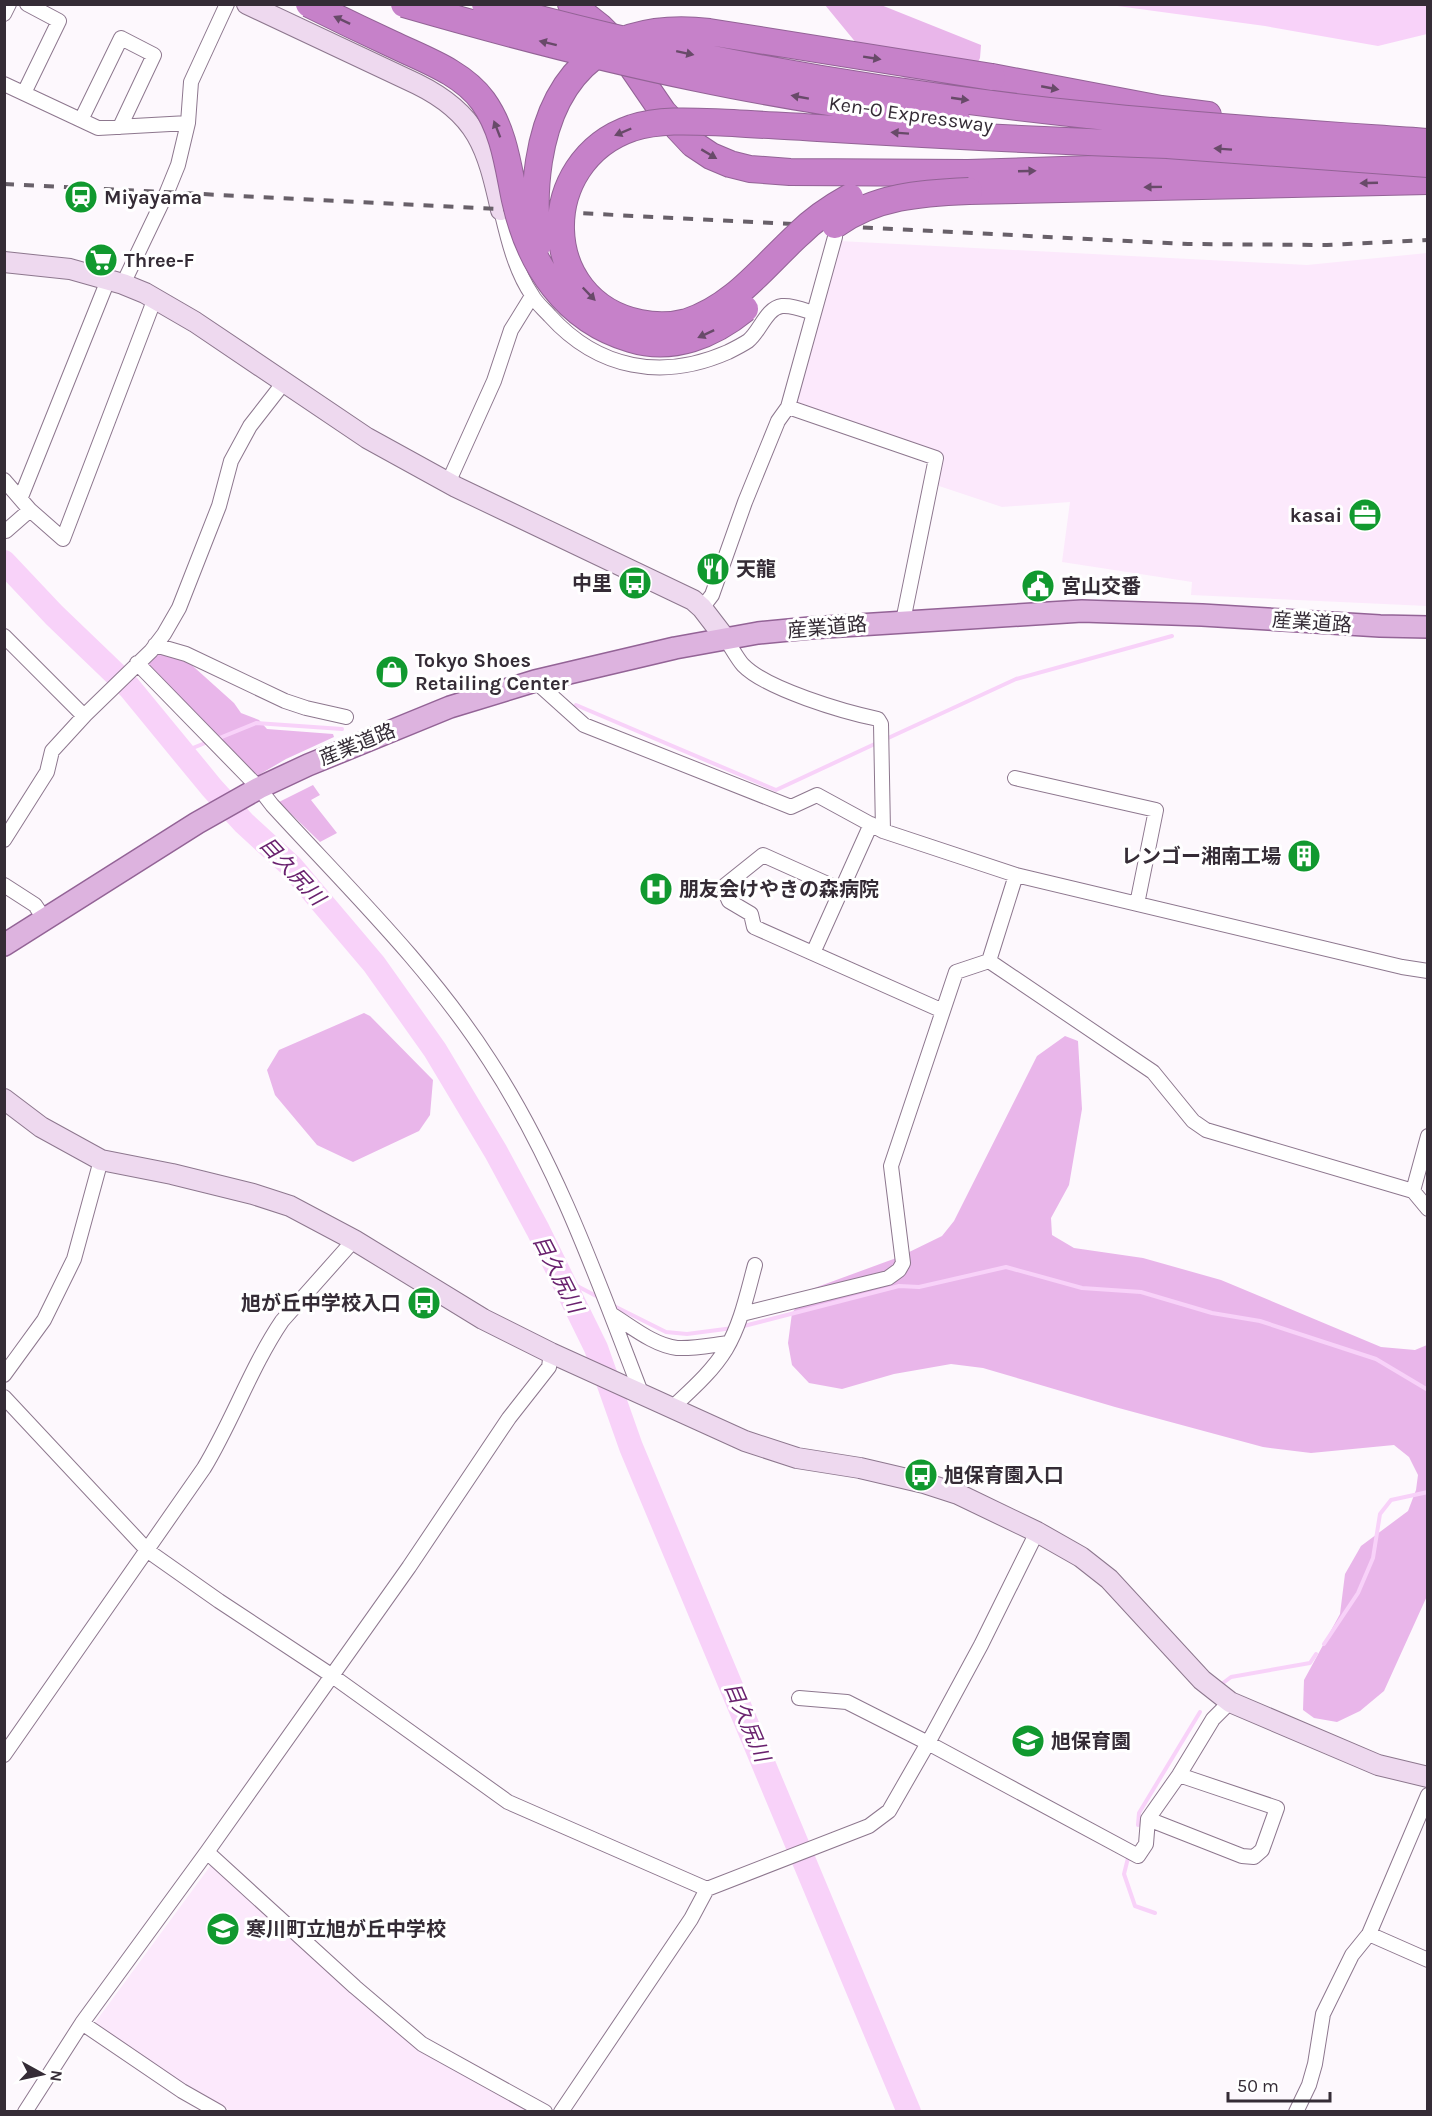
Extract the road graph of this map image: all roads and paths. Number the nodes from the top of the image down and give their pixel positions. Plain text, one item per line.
1 (9, 4) edge
2 (27, 4) edge
3 (227, 4) edge
4 (247, 4) edge
5 (309, 4) edge
6 (404, 4) edge
7 (485, 4) edge
8 (571, 4) edge
9 (4, 14) edge
10 (4, 84) edge
11 (24, 93) junction
12 (81, 120) junction
13 (188, 123) junction
14 (120, 127) junction
15 (1428, 137) edge
16 (1428, 142) edge
17 (1168, 145) junction
18 (1428, 164) edge
19 (968, 173) junction
20 (1428, 181) edge
21 (501, 210) joint
22 (835, 237) dead end
23 (4, 262) edge
24 (116, 282) junction
25 (532, 296) junction
26 (155, 298) junction
27 (578, 313) junction
28 (813, 313) junction
29 (285, 381) junction
30 (788, 406) junction
31 (4, 480) edge
32 (448, 483) junction
33 (21, 497) junction
34 (30, 510) junction
35 (6, 531) dead end
36 (702, 608) junction
37 (903, 621) junction
38 (1428, 627) edge
39 (4, 636) edge
40 (725, 638) junction
41 (156, 645) junction
42 (135, 665) junction
43 (535, 681) junction
44 (84, 716) junction
45 (346, 717) dead end
46 (1015, 778) dead end
47 (256, 790) junction
48 (877, 828) junction
49 (4, 840) edge
50 (1016, 875) junction
51 (4, 885) edge
52 (841, 890) junction
53 (1137, 904) junction
54 (45, 920) junction
55 (4, 945) edge
56 (813, 953) junction
57 (989, 961) junction
58 (1428, 971) edge
59 (943, 1011) junction
60 (4, 1099) edge
61 (1428, 1136) edge
62 (101, 1160) junction
63 (1413, 1191) junction
64 (1428, 1209) edge
65 (354, 1240) junction
66 (754, 1265) dead end
67 (611, 1314) junction
68 (742, 1314) junction
69 (729, 1343) junction
70 (558, 1356) junction
71 (4, 1375) edge
72 (640, 1394) junction
73 (4, 1397) edge
74 (672, 1408) junction
75 (1037, 1532) junction
76 (148, 1551) junction
77 (331, 1675) junction
78 (799, 1698) dead end
79 (1230, 1702) junction
80 (928, 1743) junction
81 (4, 1755) edge
82 (1179, 1775) junction
83 (1428, 1777) edge
84 (1428, 1795) edge
85 (1148, 1819) junction
86 (207, 1852) junction
87 (707, 1889) junction
88 (1369, 1934) junction
89 (1428, 1960) edge
90 (82, 2024) junction
91 (25, 2112) edge
92 (219, 2112) edge
93 (545, 2112) edge
94 (561, 2112) edge
95 (1296, 2112) edge

1 - 9 street
2 - 11 street
3 - 13 street
4 - 21 street
27 -> 5 highway, bridge
17 -> 6 highway, Ken-O Expressway, bridge
7 -> 16 highway, Ken-O Expressway, bridge
8 -> 19 highway, bridge
10 - 11 street
11 - 12 street
12 - 14 street
12 - 14 street
13 - 14 street
13 - 24 street
27 -> 15 highway, bridge
18 -> 17 highway, Ken-O Expressway, bridge
17 -> 19 highway, bridge
19 -> 18 highway, bridge
20 -> 27 highway, bridge
21 - 25 street
22 - 28 street
23 - 24 street
24 - 26 street
24 - 33 street
25 - 28 street
25 - 32 street
26 - 29 street
26 - 34 street
28 - 30 street
29 - 32 street
29 - 41 street
30 - 36 street
30 - 37 street
31 - 33 street
32 - 36 street
33 - 34 street
34 - 35 street
36 - 40 street
37 - 38 main road, 産業道路
37 - 40 main road, 産業道路
39 - 44 street
40 - 43 main road, 産業道路
40 - 48 street
41 - 42 street
41 - 45 street
42 - 44 street
42 - 47 street
43 - 47 main road, 産業道路
43 - 48 street
44 - 49 street
46 - 53 street
47 - 54 main road, 産業道路
47 - 67 street
48 - 50 street
48 - 52 street
50 - 53 street
50 - 57 street
51 - 54 street
52 - 56 street
52 - 56 street
53 - 58 street
54 - 55 main road
56 - 59 street
57 - 59 street
57 - 63 street
59 - 68 street
60 - 62 street
61 - 63 street
62 - 65 street
62 - 71 street
63 - 64 street
65 - 70 street
65 - 76 street
66 - 68 street
67 - 69 street
67 - 72 street
68 - 69 street
69 - 74 street
70 - 72 street
70 - 77 street
72 - 74 street
73 - 76 street
74 - 75 street
75 - 79 street
75 - 80 street
76 - 77 street
76 - 81 street
77 - 86 street
77 - 87 street
78 - 80 street
79 - 82 street
79 - 83 street
80 - 85 street
80 - 87 street
82 - 85 street
82 - 85 street
84 - 88 street
86 - 90 street
86 - 93 street
87 - 94 street
88 - 89 street
88 - 95 street
90 - 91 street
90 - 92 street

